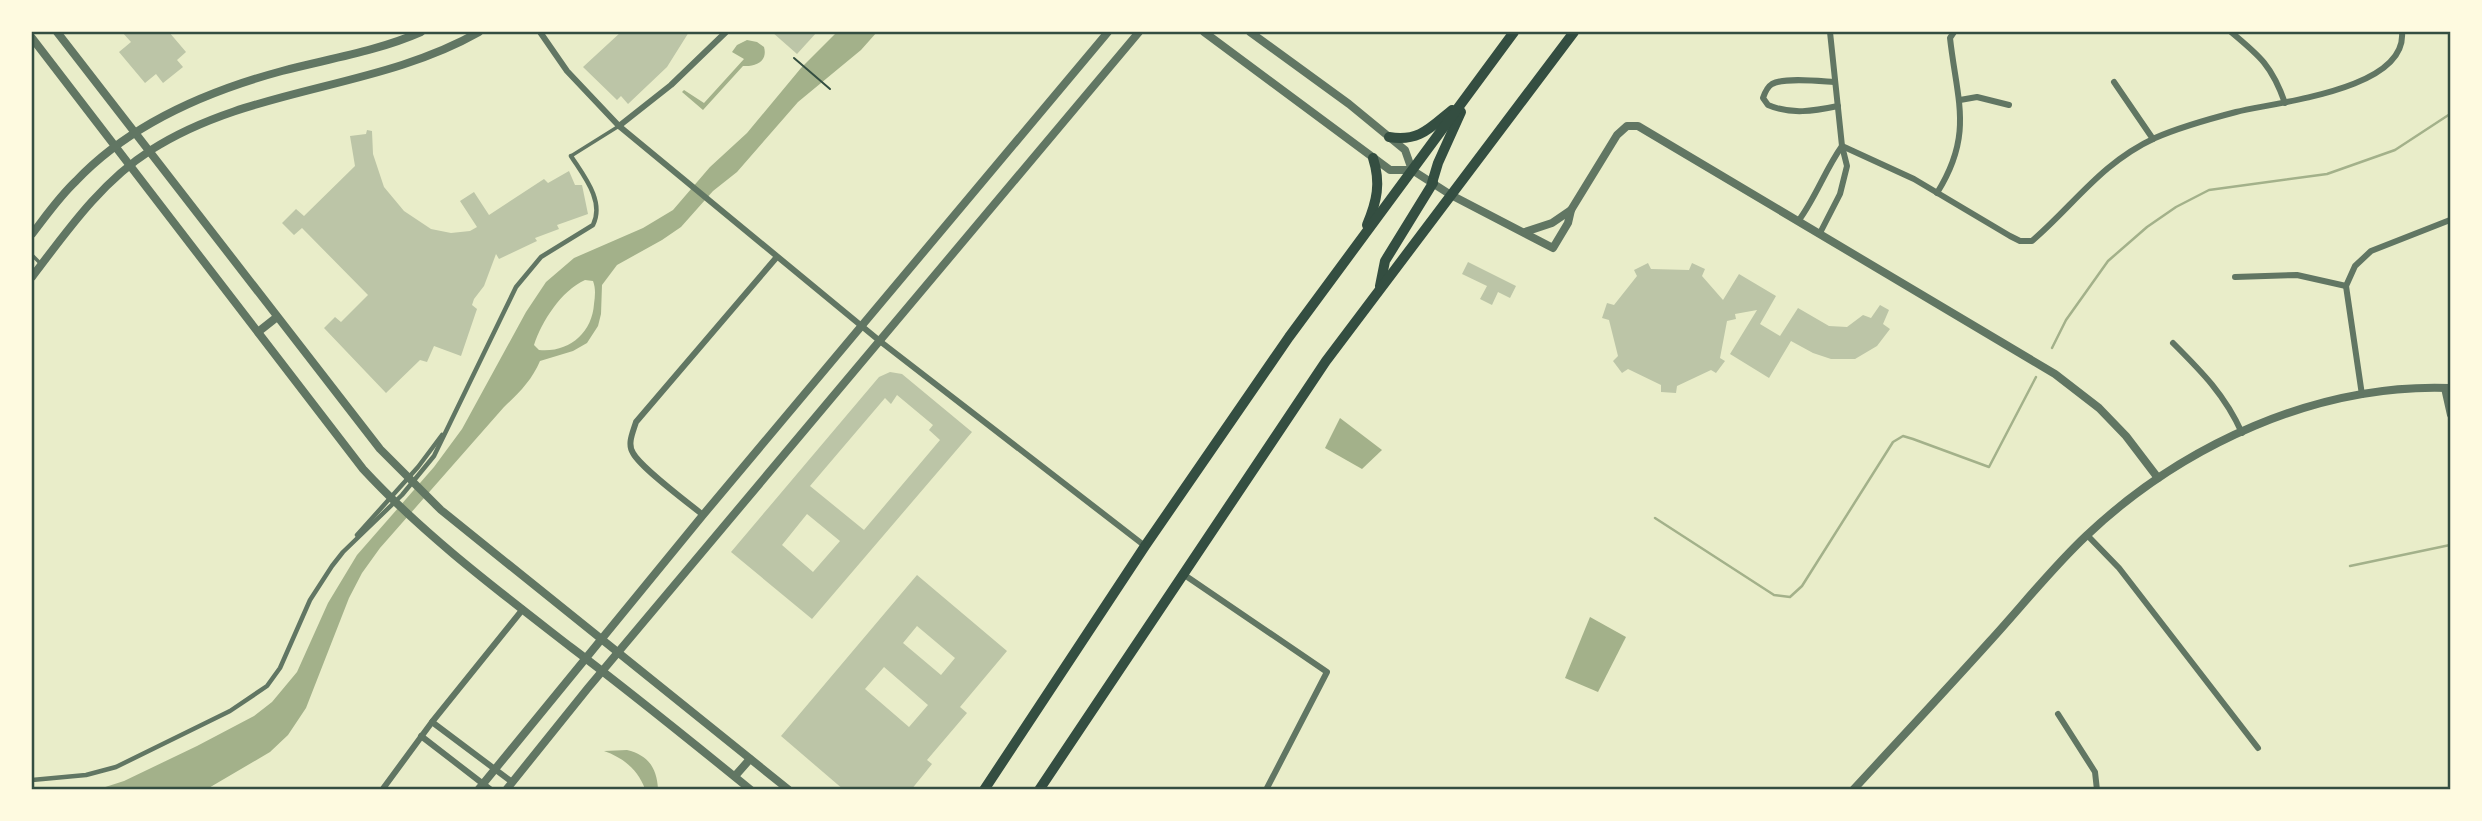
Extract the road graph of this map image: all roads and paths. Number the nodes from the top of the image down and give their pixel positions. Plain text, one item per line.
1 (57, 32) edge
2 (421, 32) edge
3 (479, 32) edge
4 (540, 32) edge
5 (726, 32) edge
6 (1108, 32) edge
7 (1139, 32) edge
8 (1205, 32) edge
9 (1250, 32) edge
10 (1514, 32) edge
11 (1574, 32) edge
12 (1830, 32) edge
13 (1954, 32) edge
14 (2231, 32) edge
15 (2402, 32) edge
16 (32, 38) edge
17 (794, 58) dead end
18 (1834, 82) junction
19 (2114, 82) dead end
20 (830, 89) dead end
21 (1466, 98) junction
22 (1960, 100) junction
23 (2285, 103) junction
24 (2009, 105) dead end
25 (1838, 106) junction
26 (619, 126) junction
27 (135, 133) junction
28 (1389, 137) junction
29 (2153, 139) junction
30 (1842, 146) junction
31 (116, 147) junction
32 (149, 152) junction
33 (571, 156) joint
34 (1373, 158) junction
35 (130, 166) junction
36 (1412, 170) junction
37 (1432, 183) junction
38 (1937, 193) junction
39 (1451, 195) junction
40 (1571, 210) junction
41 (1799, 220) junction
42 (2451, 220) edge
43 (1525, 232) junction
44 (1820, 233) junction
45 (32, 234) edge
46 (1362, 238) junction
47 (32, 255) edge
48 (776, 258) junction
49 (42, 264) junction
50 (32, 277) edge
51 (2235, 277) dead end
52 (2346, 286) junction
53 (1379, 290) junction
54 (277, 317) junction
55 (862, 326) junction
56 (258, 332) junction
57 (881, 342) junction
58 (2173, 343) dead end
59 (2447, 388) edge
60 (2362, 395) junction
61 (2451, 415) edge
62 (2242, 433) junction
63 (2158, 478) junction
64 (703, 515) junction
65 (2087, 535) junction
66 (1146, 547) junction
67 (1183, 574) junction
68 (523, 609) junction
69 (602, 638) junction
70 (619, 652) junction
71 (586, 658) junction
72 (602, 672) junction
73 (2057, 714) dead end
74 (432, 722) junction
75 (421, 736) junction
76 (2258, 748) dead end
77 (750, 759) junction
78 (494, 769) junction
79 (735, 776) junction
80 (32, 780) edge
81 (480, 786) edge
82 (509, 786) edge
83 (382, 789) edge
84 (491, 789) edge
85 (751, 789) edge
86 (789, 789) edge
87 (984, 789) edge
88 (1039, 789) edge
89 (1266, 789) edge
90 (1853, 789) edge
91 (2097, 789) edge

1 - 27 street
2 - 27 street
3 - 32 street
4 - 26 street
5 - 26 street
6 - 55 street
7 - 57 street
8 - 34 street
9 - 28 street
10 - 21 main road
11 - 39 main road
12 - 18 street
13 - 22 street
14 - 23 street
15 - 23 street
16 - 31 street
17 - 20 path
18 - 25 street
18 - 25 street
19 - 29 street
21 - 28 main road
21 - 36 main road
21 - 37 main road
22 - 24 street
22 - 38 street
23 - 29 street
25 - 30 street
26 - 33 lane
26 - 48 street
27 - 31 street
27 - 32 street
28 - 36 street
29 - 38 street
30 - 38 street
30 - 41 street
30 - 44 street
31 - 35 street
31 - 45 street
32 - 35 street
32 - 54 street
33 - 80 street
34 - 36 street
34 - 46 main road
35 - 49 street
35 - 56 street
36 - 37 street
36 - 46 main road
37 - 39 street
37 - 53 main road
39 - 43 street
39 - 53 main road
40 - 41 street
40 - 43 street
40 - 43 street
41 - 44 street
42 - 52 street
44 - 63 street
46 - 66 main road
47 - 49 lane
48 - 55 street
48 - 64 street
49 - 50 street
51 - 52 street
52 - 60 street
53 - 67 main road
54 - 56 street
54 - 69 street
55 - 57 street
55 - 64 street
56 - 68 street
57 - 66 street
57 - 70 street
58 - 62 street
59 - 60 street
59 - 61 street
60 - 62 street
62 - 63 street
63 - 65 street
64 - 69 street
65 - 76 street
65 - 90 street
66 - 87 main road
67 - 88 main road
67 - 89 street
68 - 71 street
68 - 74 street
69 - 70 street
69 - 71 street
70 - 72 street
70 - 77 street
71 - 72 street
71 - 78 street
72 - 79 street
72 - 82 street
73 - 91 street
74 - 75 street
74 - 78 street
75 - 81 street
75 - 83 street
77 - 79 street
77 - 86 street
78 - 81 street
78 - 82 street
79 - 85 street
81 - 84 street

